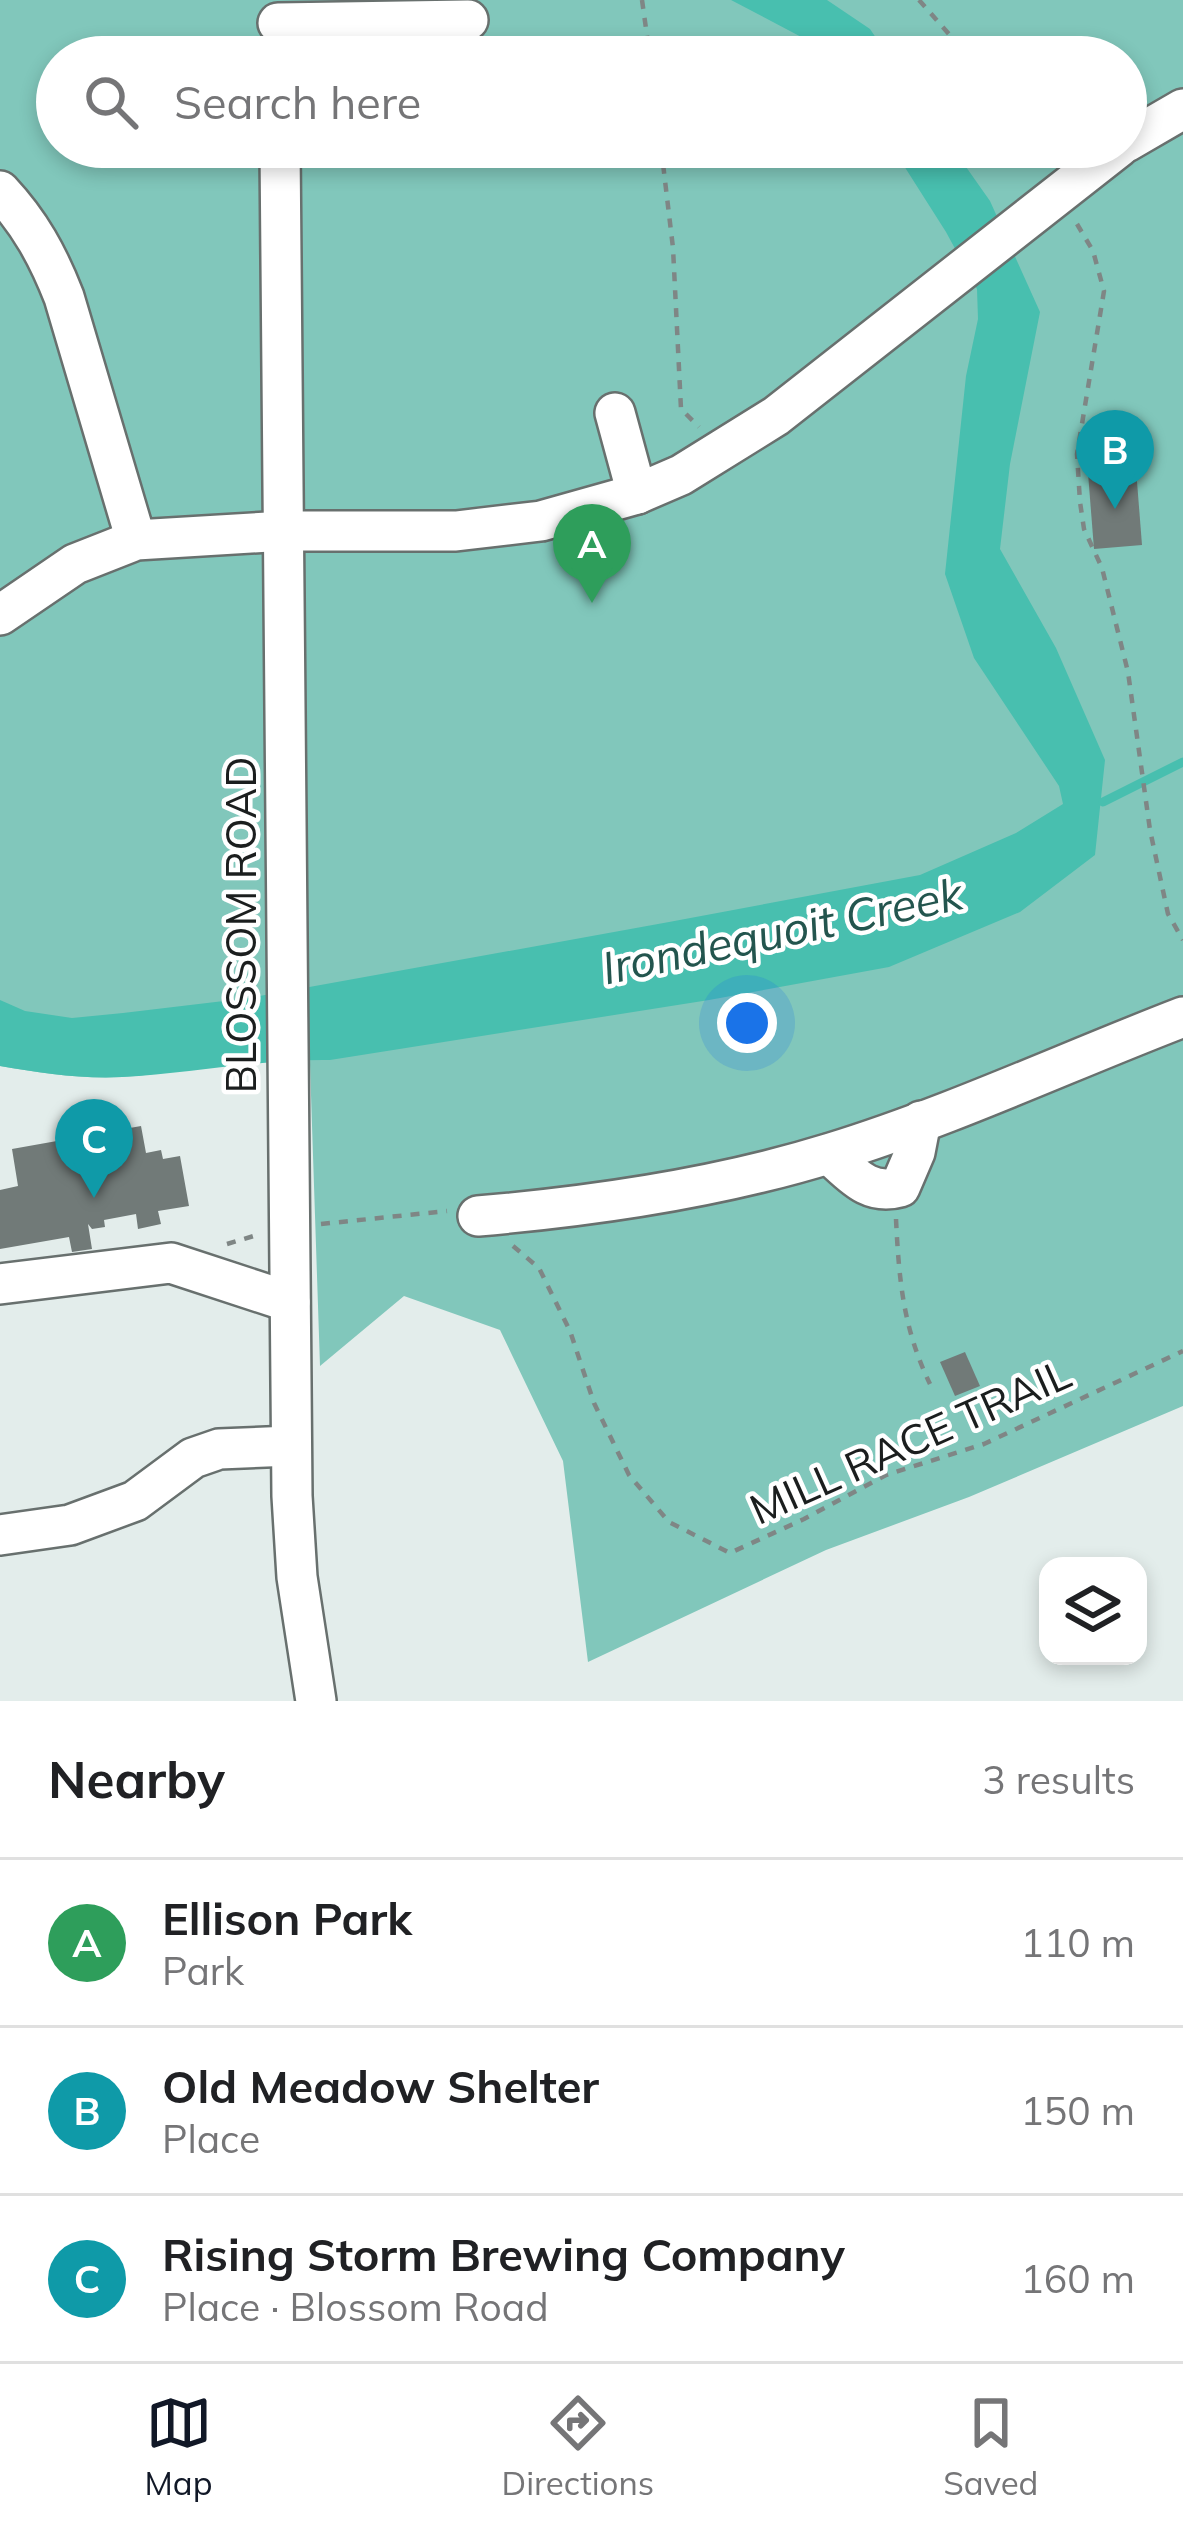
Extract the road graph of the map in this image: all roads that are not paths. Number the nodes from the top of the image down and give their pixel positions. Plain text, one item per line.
1 (468, 20) dead end
2 (278, 26) edge
3 (1183, 109) edge
4 (1147, 130) edge
5 (280, 168) edge
6 (1092, 168) edge
7 (0, 191) edge
8 (615, 412) dead end
9 (637, 494) junction
10 (285, 531) junction
11 (136, 539) junction
12 (0, 615) edge
13 (1183, 1017) edge
14 (921, 1121) junction
15 (829, 1154) junction
16 (478, 1216) road end
17 (0, 1284) edge
18 (290, 1302) junction
19 (291, 1445) junction
20 (0, 1535) edge
21 (316, 1701) edge

1 - 2 street
3 - 4 street
5 - 10 street, BLOSSOM ROAD
6 - 9 street
7 - 11 street
8 - 9 street
9 - 10 street
10 - 11 street
10 - 18 street, BLOSSOM ROAD
11 - 12 street
13 - 14 street
14 - 15 street
14 - 15 street
15 - 16 street
17 - 18 street
18 - 19 street, BLOSSOM ROAD
19 - 20 street
19 - 21 street, BLOSSOM ROAD

